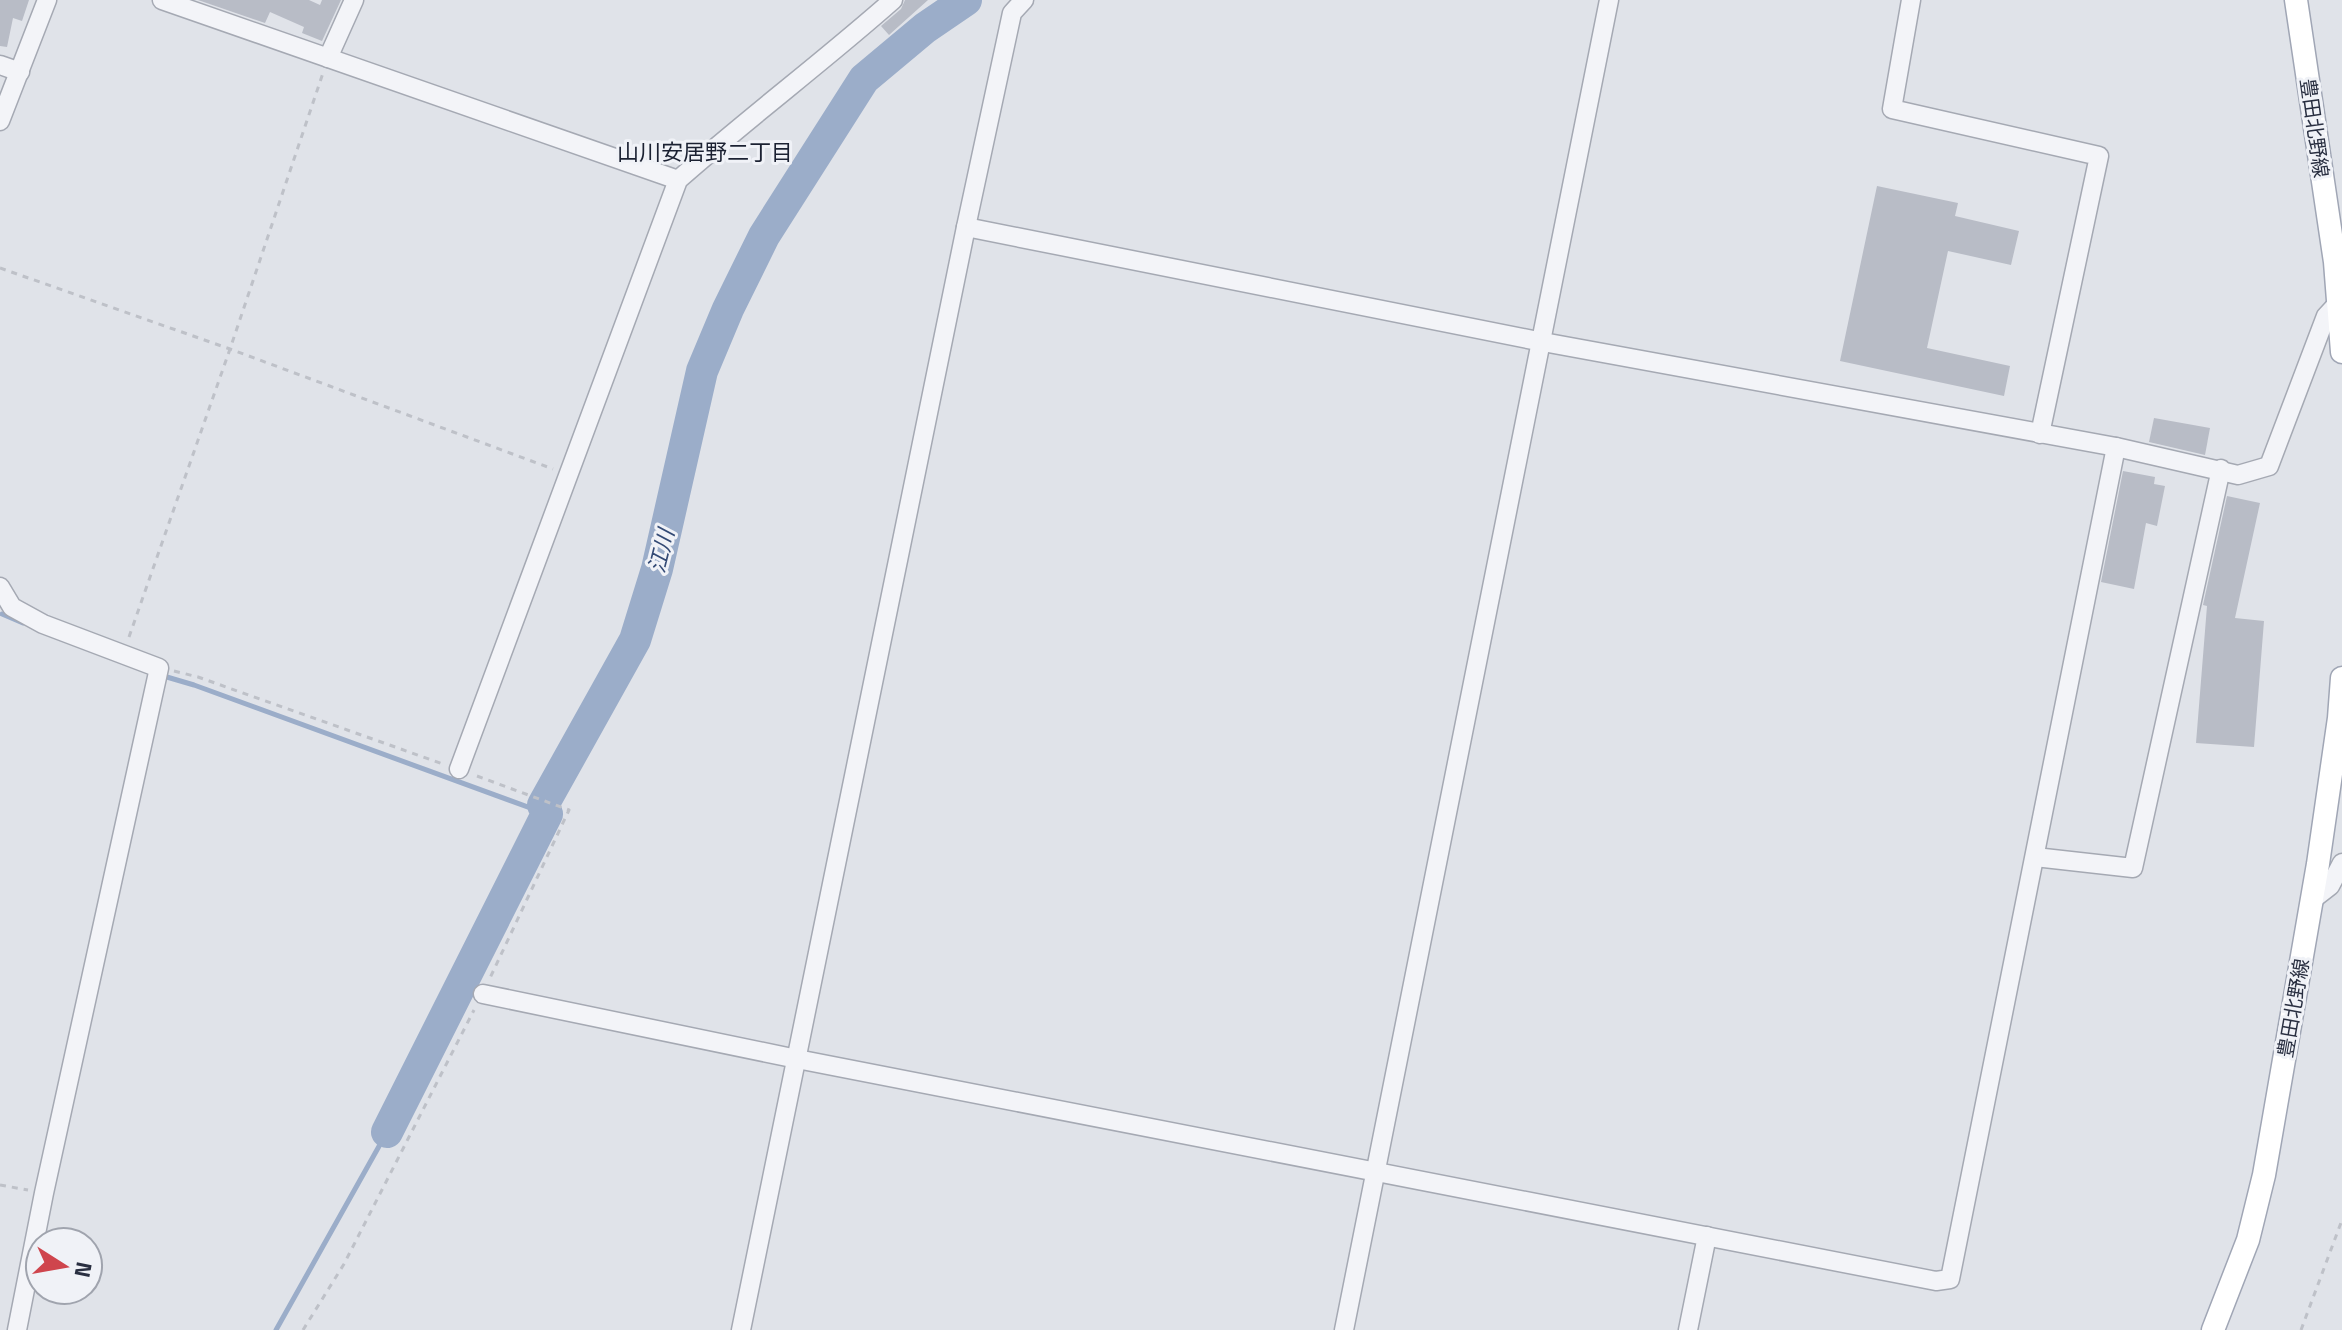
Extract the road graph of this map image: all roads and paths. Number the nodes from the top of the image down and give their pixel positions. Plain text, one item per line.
1 (47, 0) edge
2 (162, 0) edge
3 (354, 0) edge
4 (893, 0) edge
5 (1024, 0) edge
6 (1609, 0) edge
7 (1911, 0) edge
8 (2296, 0) edge
9 (328, 58) junction
10 (0, 65) edge
11 (20, 72) junction
12 (0, 121) edge
13 (678, 180) junction
14 (966, 227) junction
15 (0, 268) edge
16 (2338, 303) junction
17 (1543, 342) junction
18 (230, 349) junction
19 (2342, 352) edge
20 (2040, 434) junction
21 (2116, 447) junction
22 (2221, 469) junction
23 (568, 474) junction
24 (0, 587) edge
25 (123, 654) junction
26 (159, 668) junction
27 (2342, 678) edge
28 (459, 769) junction
29 (2035, 857) junction
30 (2342, 863) edge
31 (2312, 900) junction
32 (483, 994) junction
33 (797, 1059) junction
34 (1378, 1171) junction
35 (0, 1185) edge
36 (44, 1193) junction
37 (2342, 1220) edge
38 (1707, 1236) junction
39 (17, 1330) edge
40 (303, 1330) edge
41 (741, 1330) edge
42 (1344, 1330) edge
43 (1688, 1330) edge
44 (2213, 1330) edge
45 (2301, 1330) edge

1 - 11 street
2 - 9 street
3 - 9 street
4 - 13 street
5 - 14 street
6 - 17 street
7 - 20 street
8 - 16 main road, 豊田北野線
9 - 13 street
9 - 18 path
10 - 11 street
11 - 12 street
13 - 23 street
14 - 17 street
14 - 33 street
15 - 18 path
16 - 19 main road, 豊田北野線
16 - 22 street
17 - 20 street
17 - 34 street
18 - 23 path
18 - 25 path
20 - 21 street
21 - 22 street
21 - 29 street
22 - 29 street
23 - 28 street
24 - 25 street
25 - 26 street
26 - 28 path
26 - 36 street
27 - 31 main road, 豊田北野線
28 - 32 path
29 - 38 street
30 - 31 street
31 - 44 main road, 豊田北野線
32 - 33 street
32 - 40 path
33 - 34 street
33 - 41 street
34 - 38 street
34 - 42 street
35 - 36 path
36 - 39 street
37 - 45 path
38 - 43 street

